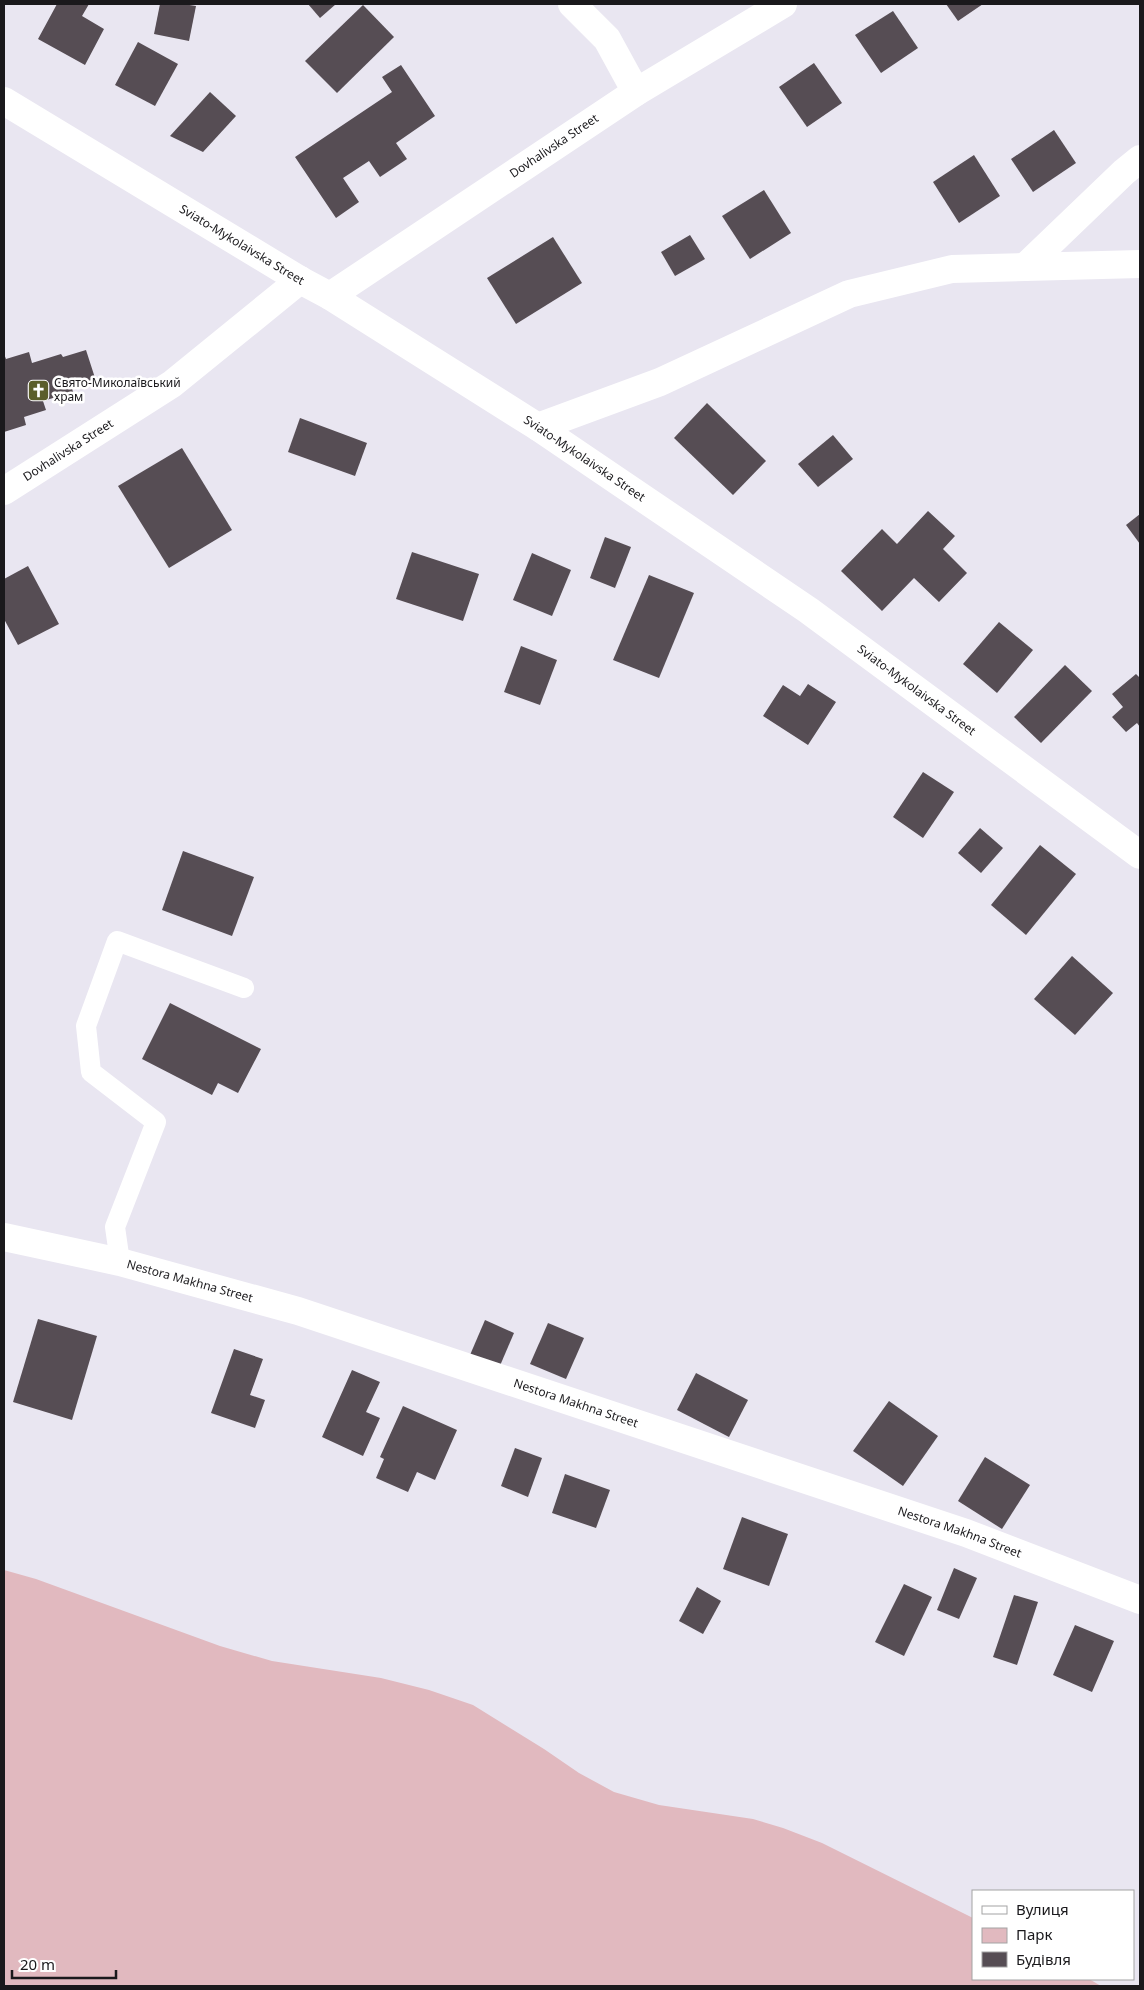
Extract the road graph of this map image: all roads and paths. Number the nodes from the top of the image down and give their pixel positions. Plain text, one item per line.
1 (572, 4) edge
2 (783, 4) edge
3 (636, 92) junction
4 (4, 101) edge
5 (1140, 159) edge
6 (1025, 267) junction
7 (1140, 267) edge
8 (300, 280) junction
9 (330, 296) junction
10 (538, 427) junction
11 (4, 491) edge
12 (1140, 855) edge
13 (244, 988) dead end
14 (4, 1237) edge
15 (120, 1262) junction
16 (1140, 1600) edge

1 - 3 street
2 - 3 street, Dovhalivska Street
3 - 9 street, Dovhalivska Street
4 - 8 street, Sviato-Mykolaivska Street
5 - 6 street
6 - 7 street
6 - 10 street
8 - 9 street, Sviato-Mykolaivska Street
8 - 11 street, Dovhalivska Street
9 - 10 street, Sviato-Mykolaivska Street
10 - 12 street, Sviato-Mykolaivska Street
13 - 15 lane
14 - 15 street, Nestora Makhna Street
15 - 16 street, Nestora Makhna Street

